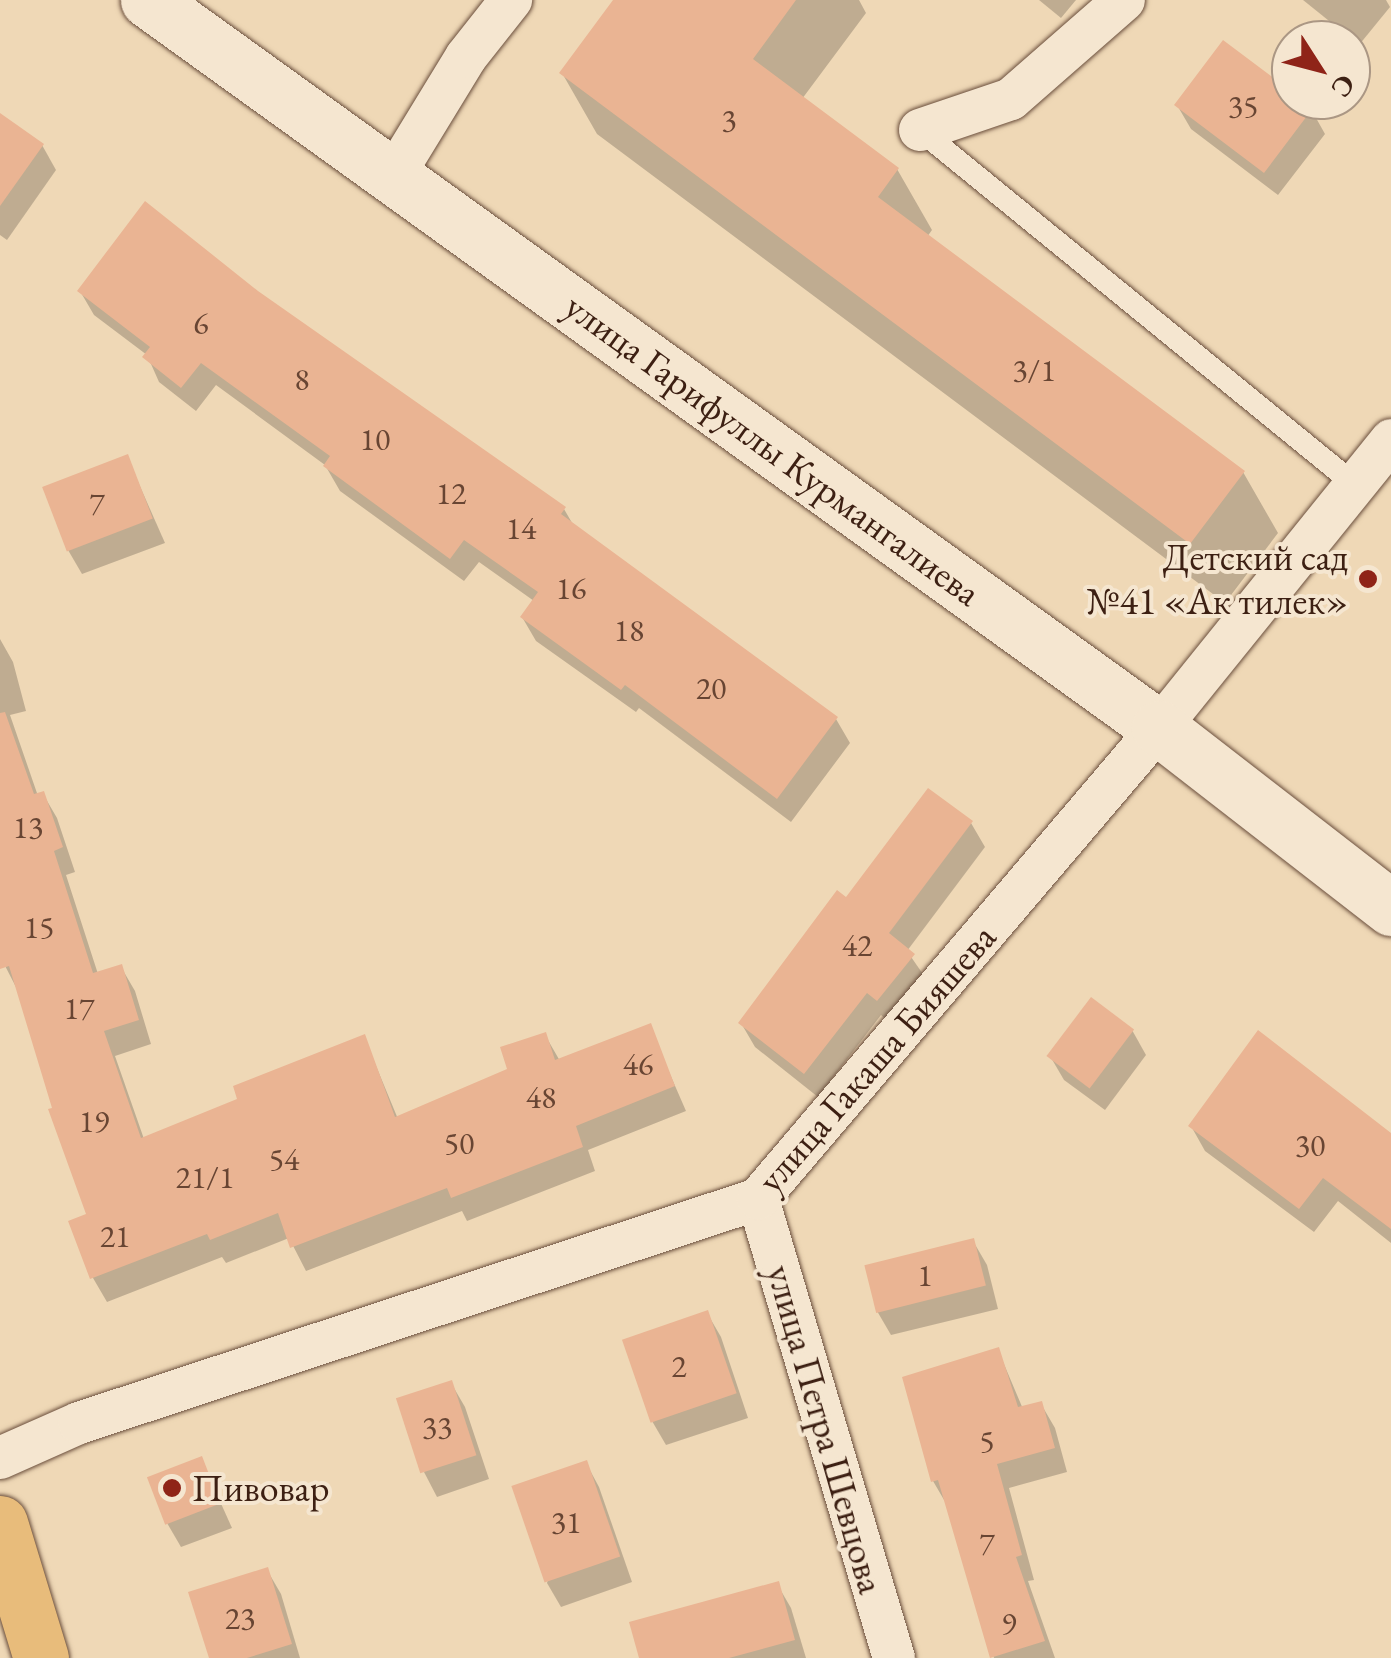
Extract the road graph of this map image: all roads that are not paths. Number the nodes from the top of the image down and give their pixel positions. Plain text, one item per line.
1 (148, 0) edge
2 (511, 0) edge
3 (1124, 0) edge
4 (920, 130) joint
5 (394, 175) junction
6 (1391, 440) edge
7 (1354, 484) junction
8 (1159, 728) junction
9 (1391, 908) edge
10 (758, 1199) junction
11 (0, 1458) edge
12 (0, 1523) edge
13 (41, 1658) edge
14 (894, 1658) edge

1 - 5 street, улица Гарифуллы Курмангалиева
2 - 5 street
3 - 4 street
4 - 7 lane
5 - 8 street, улица Гарифуллы Курмангалиева
6 - 7 street, улица Гакаша Бияшева
7 - 8 street, улица Гакаша Бияшева
8 - 9 street, улица Гарифуллы Курмангалиева
8 - 10 street, улица Гакаша Бияшева
10 - 11 street, улица Гакаша Бияшева
10 - 14 street, улица Петра Шевцова
12 - 13 main road

